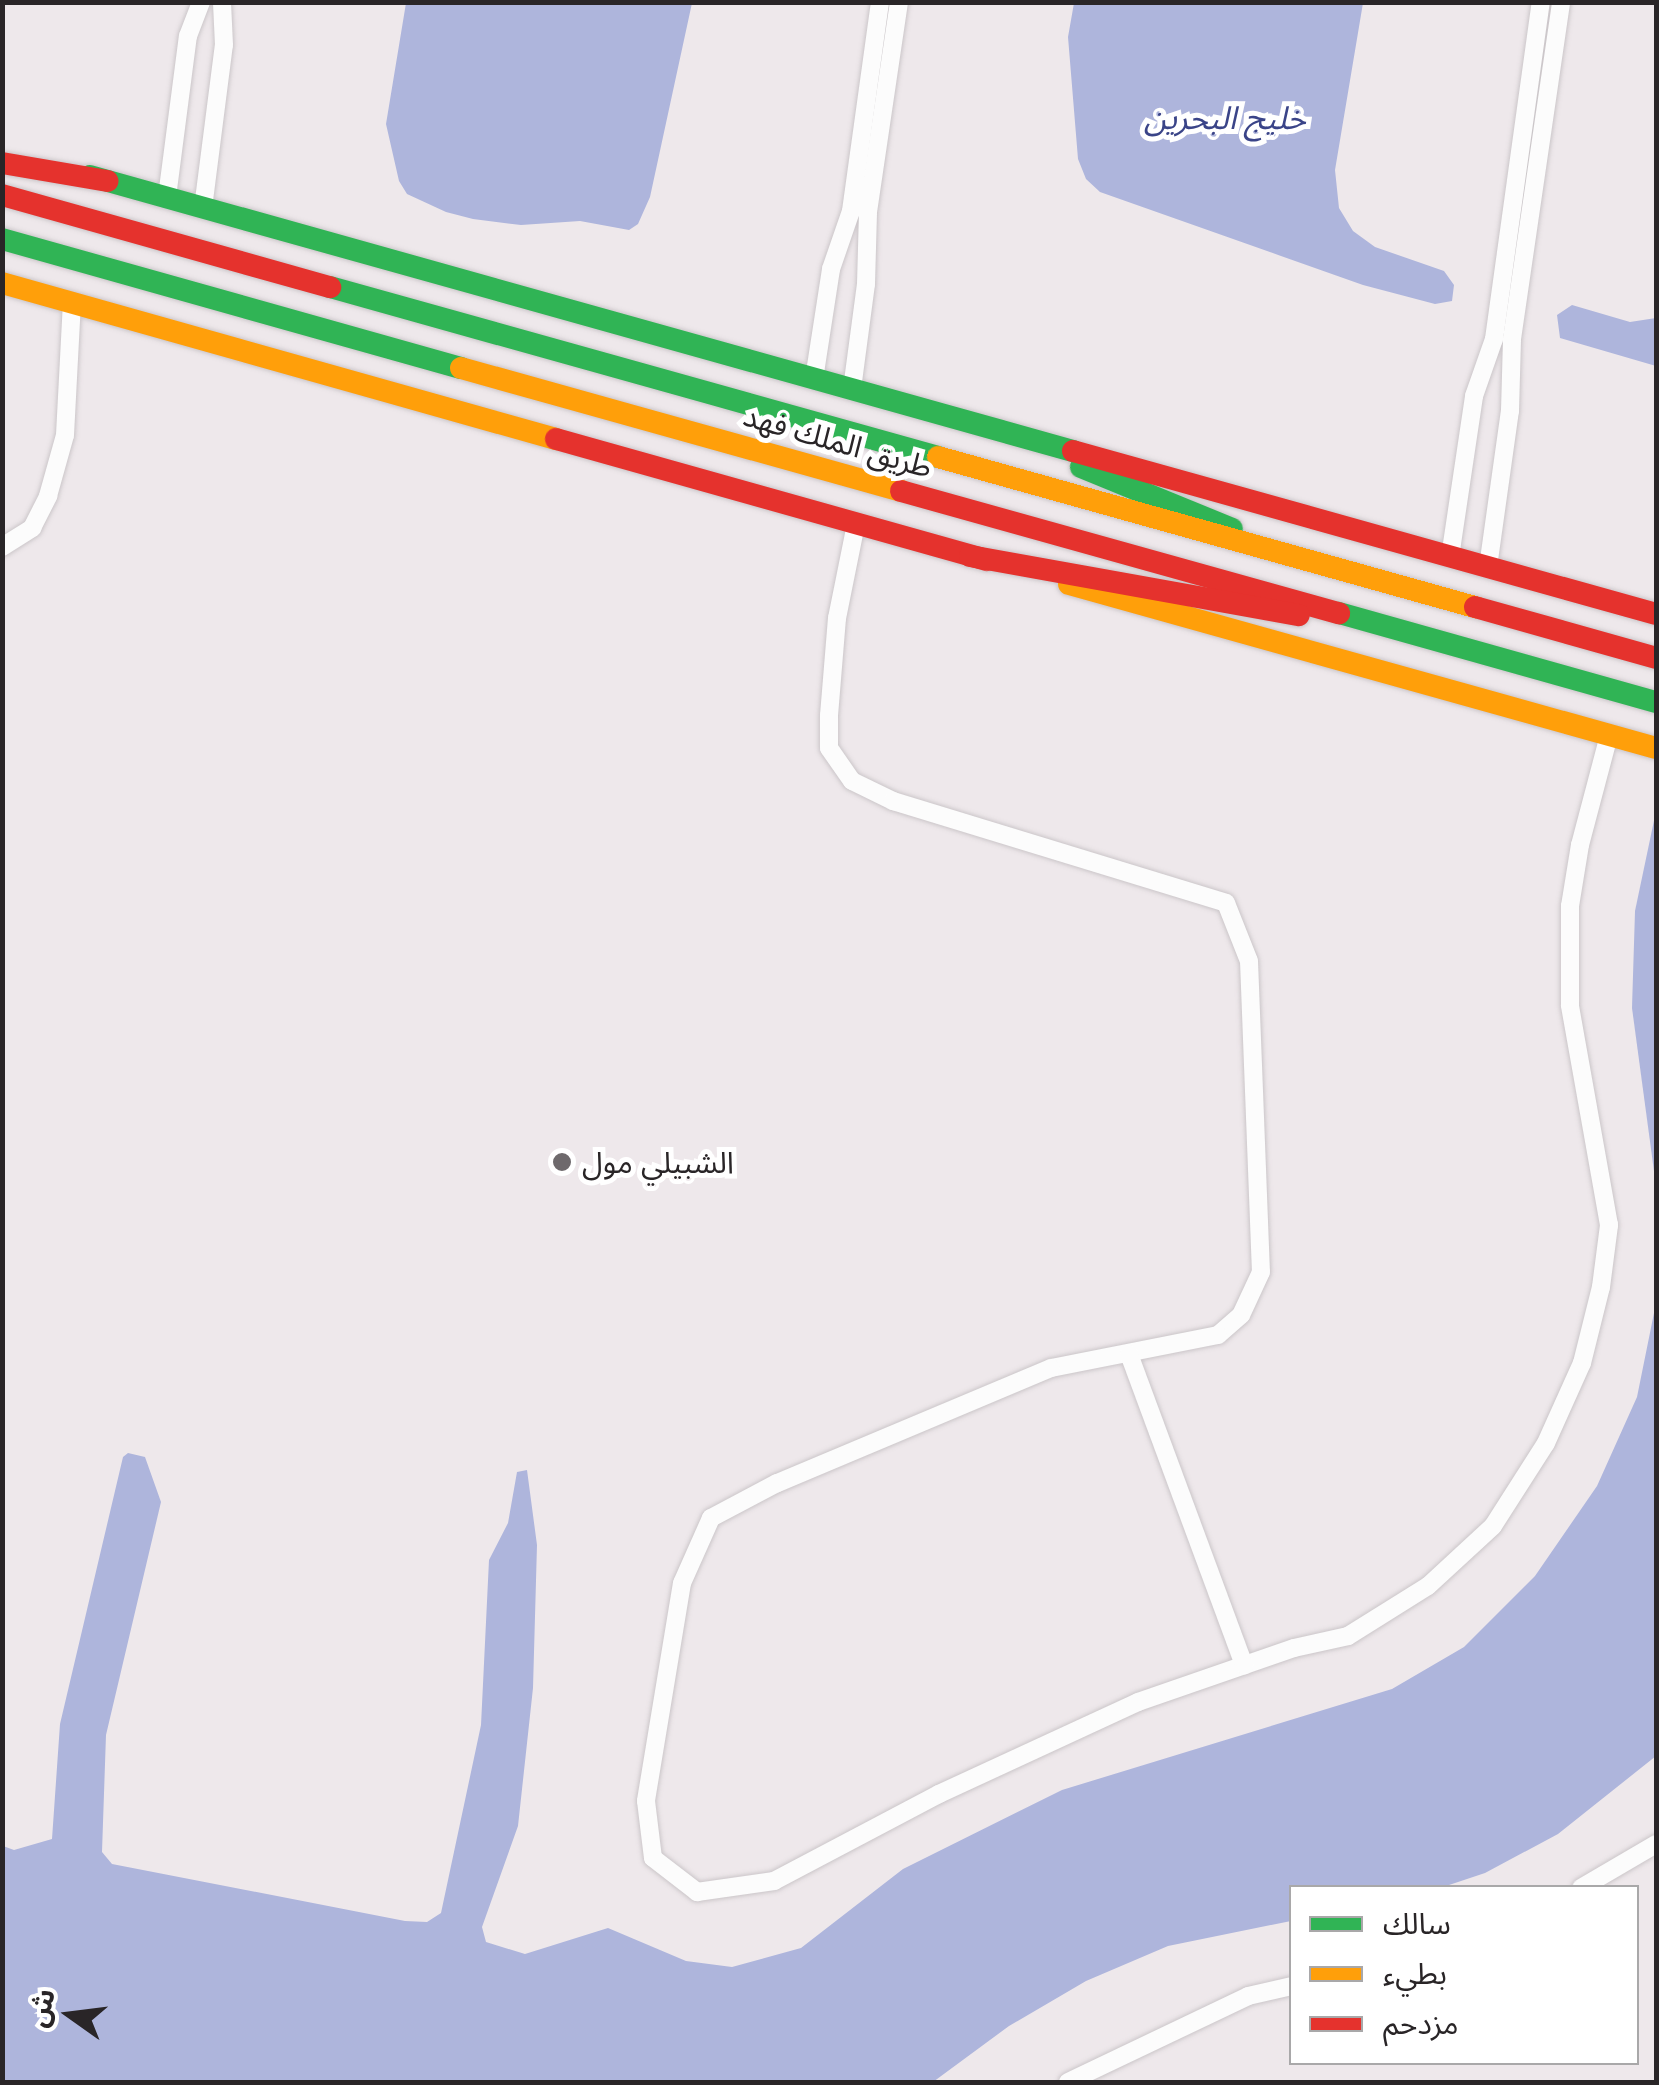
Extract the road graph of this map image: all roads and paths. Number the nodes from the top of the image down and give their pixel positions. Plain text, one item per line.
1 (201, 2) edge
2 (222, 2) edge
3 (880, 2) edge
4 (899, 2) edge
5 (1541, 2) edge
6 (1561, 2) edge
7 (2, 152) edge
8 (2, 163) edge
9 (107, 180) junction
10 (2, 196) edge
11 (166, 198) junction
12 (204, 208) junction
13 (2, 238) edge
14 (2, 283) edge
15 (72, 303) junction
16 (814, 378) junction
17 (852, 389) junction
18 (948, 416) junction
19 (856, 524) junction
20 (2, 547) edge
21 (970, 556) junction
22 (1290, 556) junction
23 (1450, 556) junction
24 (1488, 567) junction
25 (1656, 614) edge
26 (1427, 638) junction
27 (1594, 641) junction
28 (1656, 642) edge
29 (1656, 658) edge
30 (1656, 704) edge
31 (1609, 735) junction
32 (1656, 748) edge
33 (1129, 1354) junction
34 (1244, 1666) junction
35 (1656, 1844) edge
36 (1586, 1885) edge
37 (1289, 1987) edge
38 (1068, 2082) edge

1 - 11 street
2 - 12 street
3 - 16 street
4 - 17 street
5 - 23 street
6 - 24 street
7 - 9 main road
8 - 9 main road
9 - 11 main road
10 - 22 main road, طريق الملك فهد
11 - 12 main road
12 - 16 main road
13 - 26 main road, طريق الملك فهد
14 - 15 main road
15 - 19 main road
15 - 20 street
16 - 17 main road
17 - 18 main road
18 - 22 main road
18 - 23 main road
19 - 21 main road
19 - 33 street
21 - 26 main road
21 - 31 main road
22 - 27 main road, طريق الملك فهد
23 - 24 main road
24 - 25 main road
26 - 30 main road, طريق الملك فهد
27 - 28 main road
27 - 29 main road, طريق الملك فهد
31 - 32 main road
31 - 34 street
33 - 34 street
33 - 34 street
35 - 36 street
37 - 38 street

